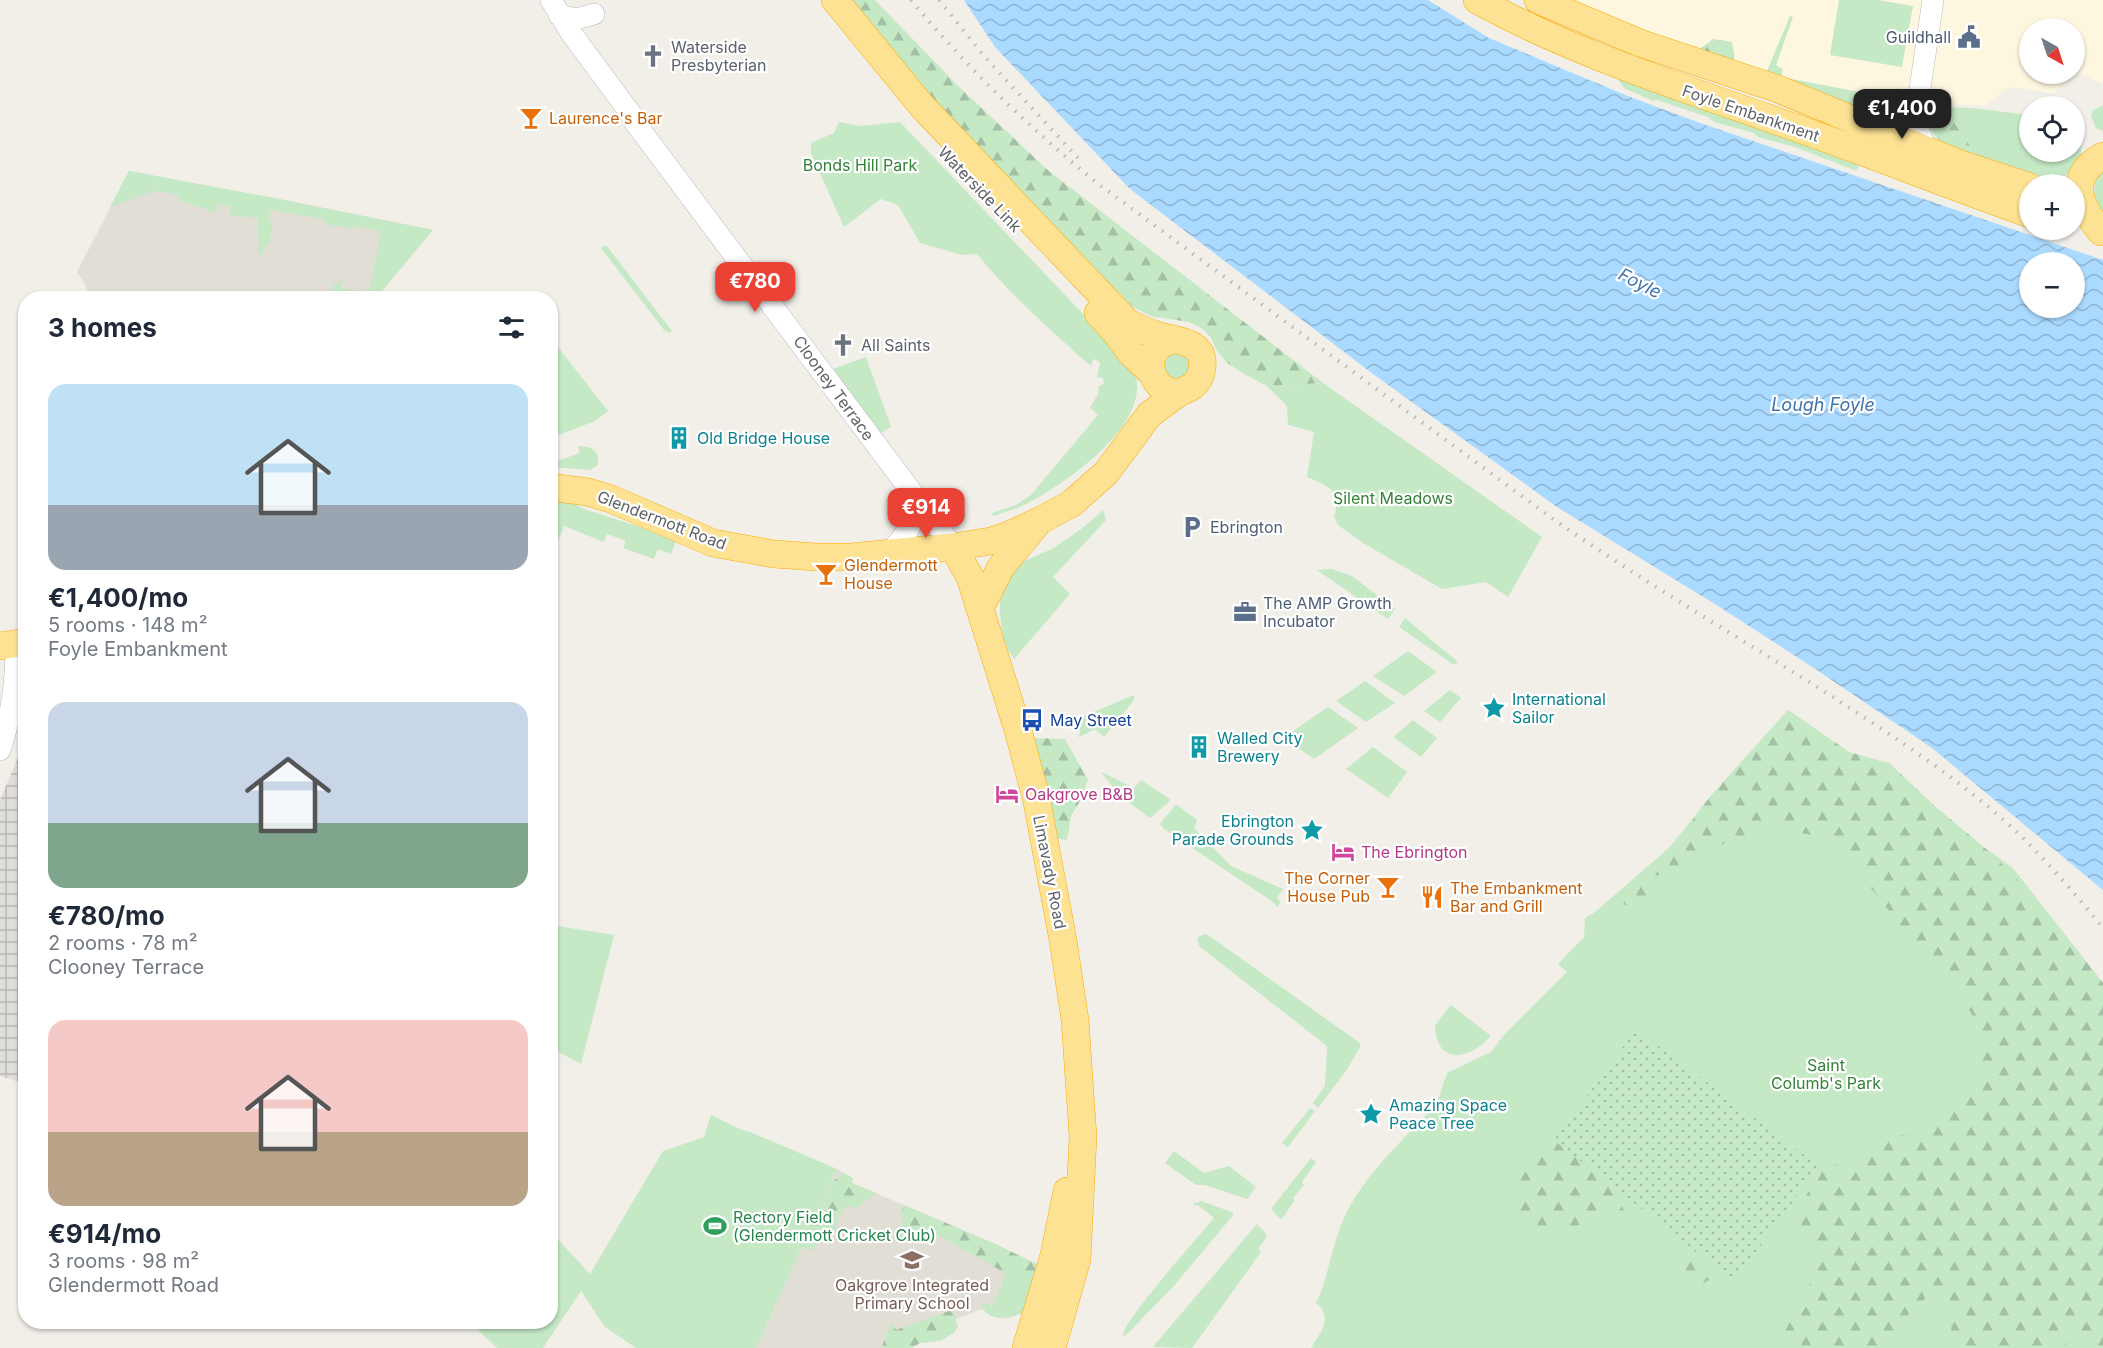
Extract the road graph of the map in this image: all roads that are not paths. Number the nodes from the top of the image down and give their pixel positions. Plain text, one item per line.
1 (815, 0) edge
2 (835, 0) edge
3 (1477, 0) edge
4 (1932, 2) edge
5 (1567, 6) edge
6 (555, 8) edge
7 (594, 14) dead end
8 (1599, 58) junction
9 (1917, 118) junction
10 (1927, 150) junction
11 (2103, 156) edge
12 (1958, 163) junction
13 (2081, 174) edge
14 (2019, 183) edge
15 (2019, 210) edge
16 (2085, 211) edge
17 (2085, 228) edge
18 (2102, 232) edge
19 (1172, 340) junction
20 (1152, 374) junction
21 (1180, 392) junction
22 (1149, 416) junction
23 (558, 488) edge
24 (918, 502) junction
25 (1039, 522) junction
26 (952, 547) junction
27 (888, 554) junction
28 (983, 619) junction
29 (14, 644) edge
30 (0, 750) edge
31 (1081, 1083) junction
32 (1040, 1345) edge

1 - 20 highway, Waterside Link
2 - 19 highway, Waterside Link
3 - 8 highway, Foyle Embankment
4 - 9 main road
5 - 8 main road
5 - 10 highway, Foyle Embankment
6 - 7 main road
6 - 24 main road, Clooney Terrace
8 - 15 highway, Foyle Embankment
9 - 10 main road
9 - 12 main road
10 - 12 highway, Foyle Embankment
11 - 13 highway
12 - 14 highway, Foyle Embankment
16 - 18 highway
17 - 18 highway
19 - 20 highway
19 - 21 highway, Waterside Link
20 - 21 highway, Waterside Link
20 - 22 highway
21 - 22 highway
22 - 25 highway
23 - 27 highway, Glendermott Road
24 - 26 main road, Clooney Terrace
24 - 27 main road
25 - 26 highway, Glendermott Road
25 - 28 highway
26 - 27 highway, Glendermott Road
26 - 28 highway, Limavady Road
28 - 31 highway, Limavady Road
29 - 30 main road
31 - 32 highway, Limavady Road
31 - 32 highway, Limavady Road

